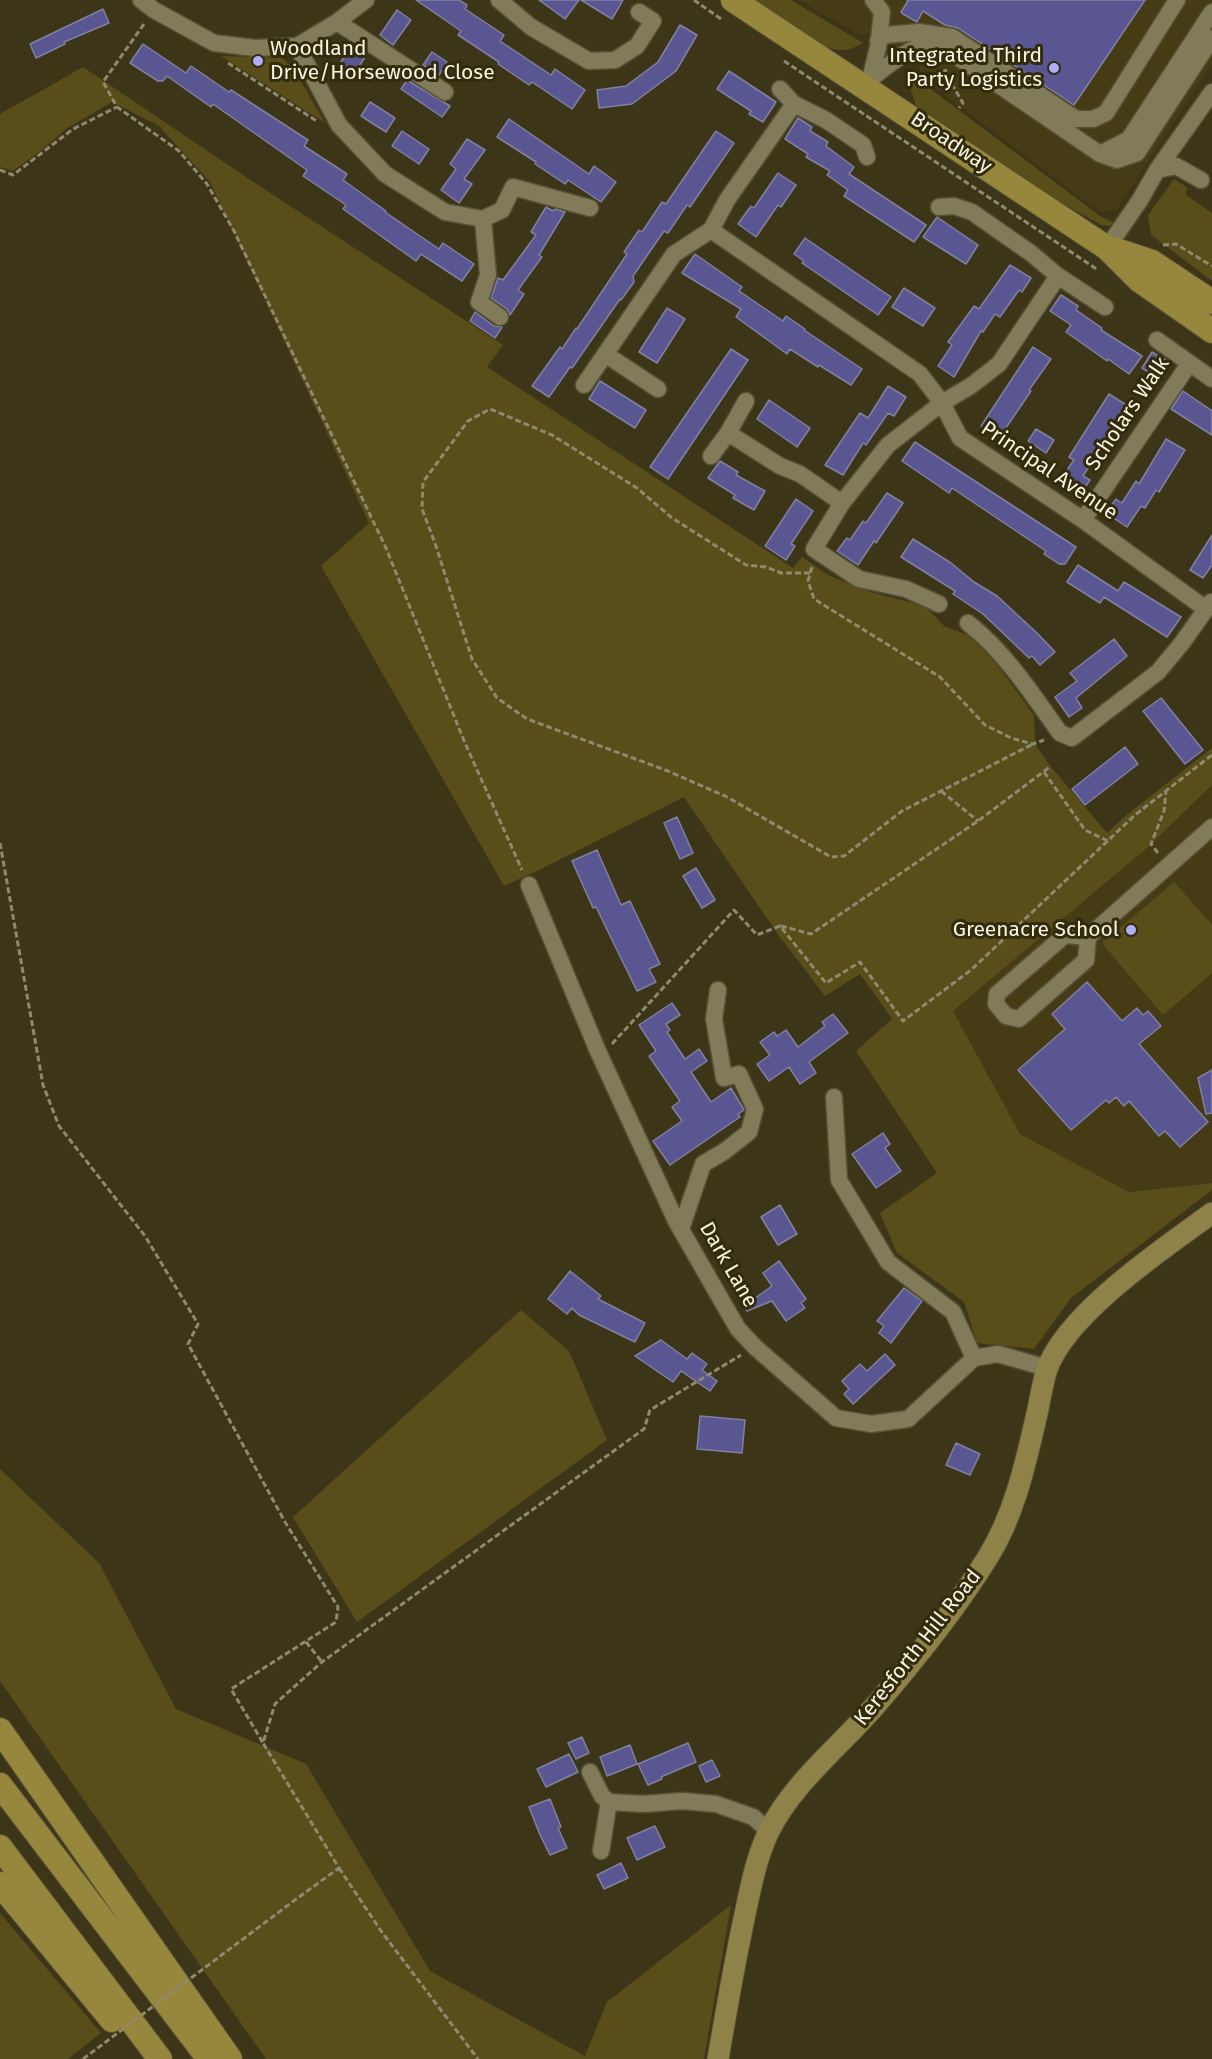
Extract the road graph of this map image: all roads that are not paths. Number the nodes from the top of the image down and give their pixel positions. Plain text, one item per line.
1 (366, 0) edge
2 (499, 0) edge
3 (873, 0) edge
4 (1177, 0) edge
5 (147, 5) edge
6 (729, 10) edge
7 (639, 12) dead end
8 (1212, 12) edge
9 (337, 22) junction
10 (1212, 38) edge
11 (878, 41) junction
12 (297, 46) junction
13 (867, 83) junction
14 (780, 89) dead end
15 (444, 92) dead end
16 (1210, 96) edge
17 (794, 104) junction
18 (1100, 154) junction
19 (867, 157) dead end
20 (1157, 170) junction
21 (1201, 180) dead end
22 (939, 207) dead end
23 (590, 208) dead end
24 (483, 219) junction
25 (711, 230) junction
26 (1107, 248) junction
27 (1058, 276) junction
28 (1212, 302) edge
29 (1105, 307) dead end
30 (500, 317) dead end
31 (1212, 332) edge
32 (1157, 340) dead end
33 (605, 354) junction
34 (1189, 364) junction
35 (1212, 379) edge
36 (584, 385) dead end
37 (658, 388) dead end
38 (746, 401) dead end
39 (942, 403) junction
40 (728, 433) junction
41 (711, 456) dead end
42 (842, 503) junction
43 (1083, 520) junction
44 (939, 604) dead end
45 (1209, 605) edge
46 (968, 623) dead end
47 (1212, 826) edge
48 (529, 885) road end
49 (1088, 938) junction
50 (718, 990) dead end
51 (834, 1097) dead end
52 (1212, 1213) edge
53 (681, 1229) junction
54 (974, 1358) junction
55 (1047, 1368) junction
56 (0, 1730) edge
57 (590, 1772) dead end
58 (0, 1785) edge
59 (609, 1802) junction
60 (769, 1831) junction
61 (0, 1847) edge
62 (601, 1851) dead end
63 (0, 1884) edge
64 (144, 2059) edge
65 (160, 2059) edge
66 (209, 2059) edge
67 (230, 2059) edge
68 (718, 2059) edge

1 - 9 street
2 - 7 street
3 - 11 street
4 - 11 street
5 - 12 street
6 - 13 highway, Broadway
8 - 18 street
9 - 12 street
9 - 15 street
10 - 18 street
11 - 13 street
12 - 24 street
13 - 18 street
13 - 26 highway, Broadway
14 - 17 street
16 - 20 street
17 - 19 street
17 - 25 street
20 - 21 street
20 - 26 street
22 - 27 street
23 - 24 street
24 - 30 street
25 - 33 street
25 - 39 street, Principal Avenue
26 - 28 highway, Broadway
26 - 31 highway, Broadway
27 - 29 street
27 - 39 street
32 - 34 street, Scholars Walk
33 - 36 street
33 - 37 street
34 - 35 street, Scholars Walk
34 - 43 street, Scholars Walk
38 - 40 street
39 - 42 street
39 - 43 street, Principal Avenue
40 - 41 street
40 - 42 street
42 - 44 street
43 - 45 street, Principal Avenue
45 - 46 street
47 - 49 street
48 - 53 street, Dark Lane
49 - 49 street
50 - 53 street
51 - 54 street
52 - 55 main road, Keresforth Hill Road
53 - 54 street, Dark Lane
54 - 55 street
55 - 60 main road, Keresforth Hill Road
56 - 67 highway
57 - 59 street
58 - 66 highway
59 - 60 street
59 - 62 street
60 - 68 main road, Keresforth Hill Road
61 - 65 highway
63 - 64 highway

